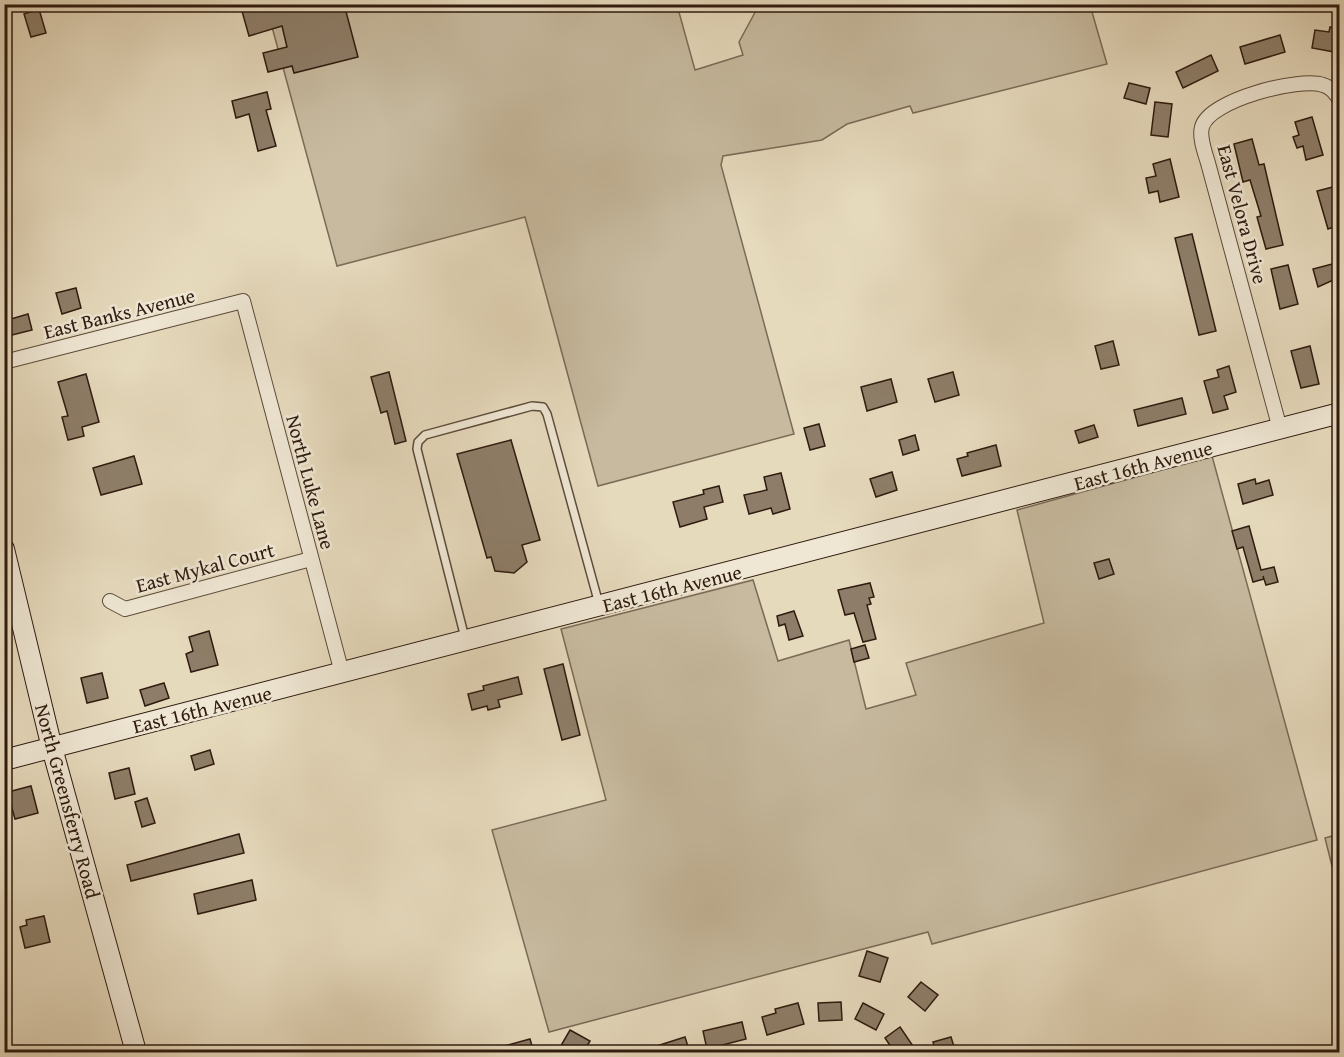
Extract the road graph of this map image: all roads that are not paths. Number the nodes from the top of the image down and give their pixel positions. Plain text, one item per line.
1 (1340, 100) edge
2 (243, 301) joint
3 (4, 362) edge
4 (1340, 413) edge
5 (1280, 429) junction
6 (4, 549) edge
7 (311, 559) junction
8 (110, 601) dead end
9 (599, 606) junction
10 (466, 641) junction
11 (342, 673) junction
12 (52, 748) junction
13 (4, 760) edge
14 (136, 1053) edge

1 - 5 street, East Velora Drive
2 - 3 street, East Banks Avenue
2 - 7 street, North Luke Lane
4 - 5 street, East 16th Avenue
5 - 9 street, East 16th Avenue
6 - 12 street, North Greensferry Road
7 - 8 street, East Mykal Court
7 - 11 street, North Luke Lane
9 - 10 street, East 16th Avenue
9 - 10 lane
10 - 11 street, East 16th Avenue
11 - 12 street, East 16th Avenue
12 - 13 street, East 16th Avenue
12 - 14 street, North Greensferry Road

